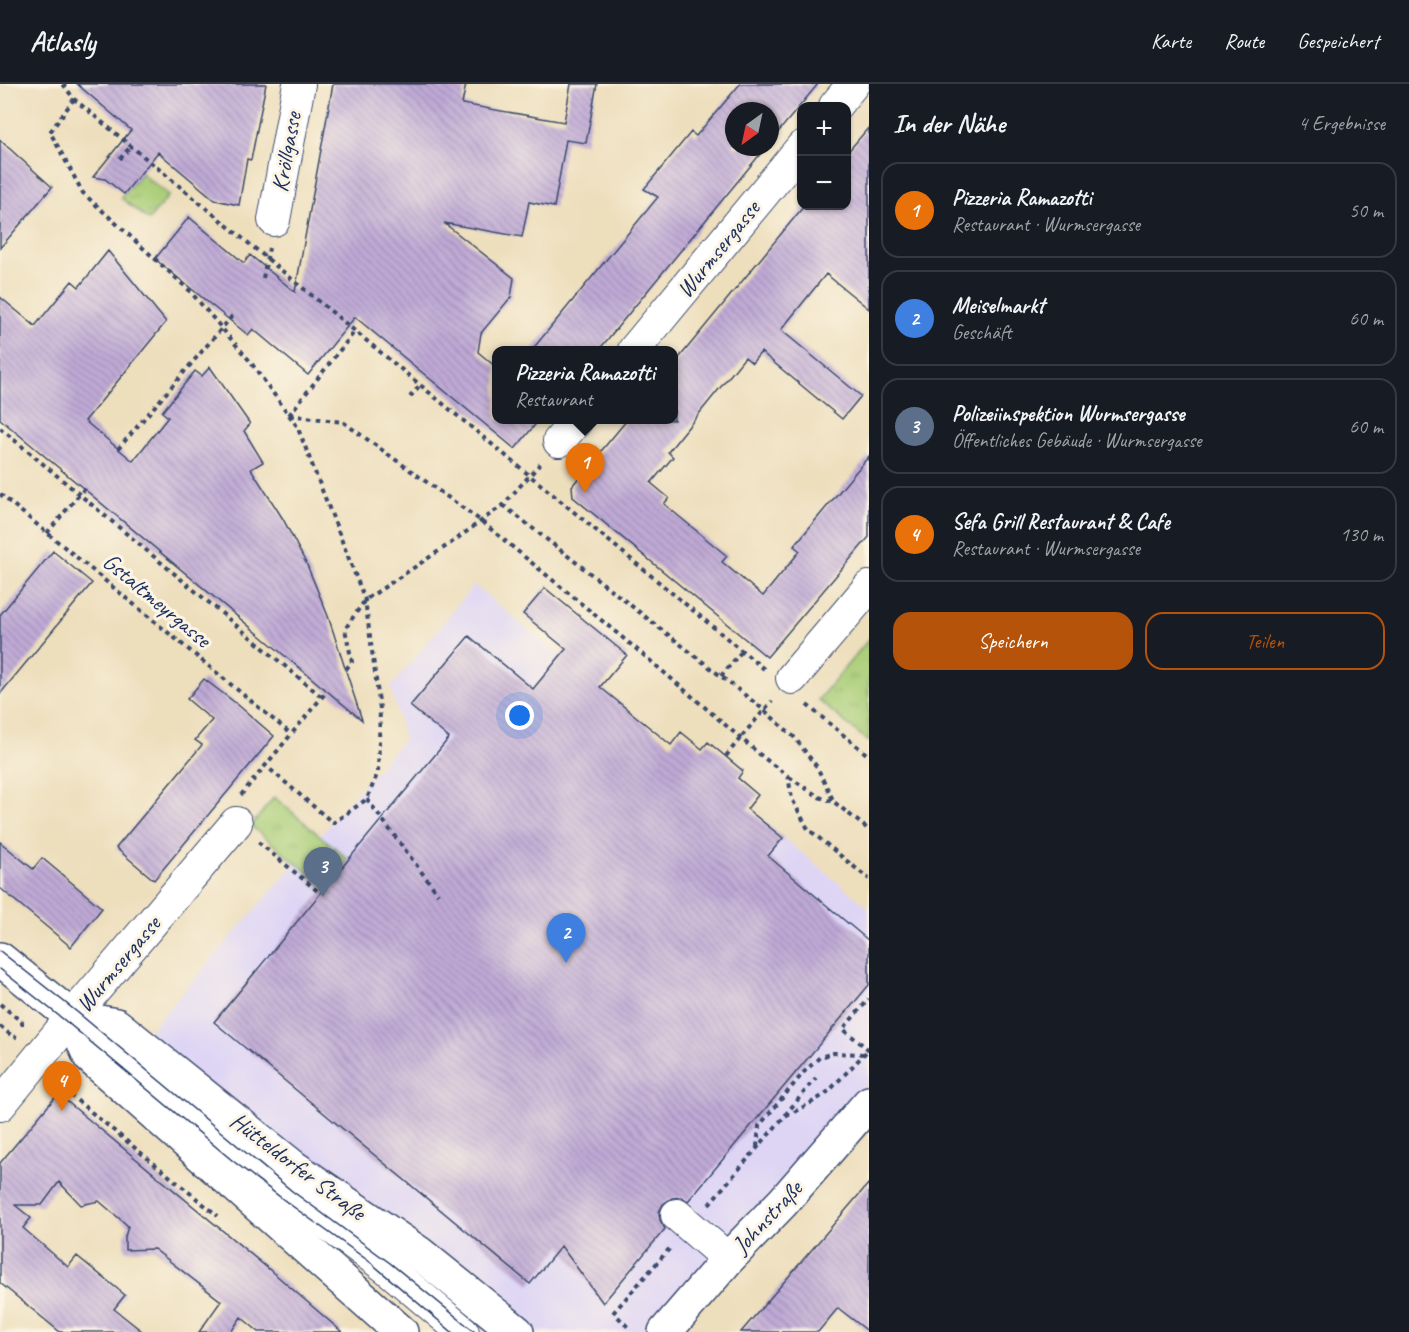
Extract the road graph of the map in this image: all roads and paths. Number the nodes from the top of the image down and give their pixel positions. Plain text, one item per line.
1 (63, 84) edge
2 (299, 84) edge
3 (853, 84) edge
4 (75, 99) junction
5 (838, 102) edge
6 (131, 146) junction
7 (797, 152) edge
8 (120, 159) dead end
9 (271, 232) joint
10 (268, 259) junction
11 (263, 278) dead end
12 (234, 314) dead end
13 (222, 328) junction
14 (356, 331) junction
15 (638, 346) edge
16 (420, 385) junction
17 (410, 397) dead end
18 (289, 415) junction
19 (0, 428) edge
20 (118, 449) dead end
21 (538, 467) dead end
22 (530, 476) junction
23 (84, 489) dead end
24 (0, 494) edge
25 (80, 494) junction
26 (503, 505) junction
27 (481, 521) junction
28 (47, 533) junction
29 (869, 587) edge
30 (365, 600) junction
31 (742, 651) junction
32 (346, 669) dead end
33 (721, 676) junction
34 (787, 683) junction
35 (327, 691) dead end
36 (760, 715) dead end
37 (291, 734) dead end
38 (726, 756) dead end
39 (869, 756) edge
40 (265, 765) dead end
41 (788, 776) junction
42 (367, 799) junction
43 (834, 802) junction
44 (236, 823) joint
45 (869, 830) edge
46 (869, 879) edge
47 (320, 893) dead end
48 (438, 894) dead end
49 (0, 959) edge
50 (869, 999) edge
51 (0, 1004) edge
52 (72, 1017) junction
53 (0, 1026) edge
54 (22, 1030) dead end
55 (23, 1039) dead end
56 (869, 1049) edge
57 (864, 1054) junction
58 (816, 1078) dead end
59 (63, 1089) dead end
60 (869, 1103) edge
61 (0, 1105) edge
62 (783, 1118) junction
63 (676, 1215) dead end
64 (220, 1218) dead end
65 (728, 1259) junction
66 (618, 1317) dead end
67 (629, 1328) dead end
68 (401, 1332) edge
69 (463, 1332) edge
70 (517, 1332) edge
71 (665, 1332) edge

1 - 4 path
2 - 9 street, Kröllgasse
3 - 5 street
4 - 6 path
4 - 13 path
6 - 8 path
6 - 10 path
7 - 15 street, Wurmsergasse
9 - 10 path
10 - 11 path
10 - 14 path
12 - 13 path
13 - 18 path
13 - 20 path
14 - 16 path
14 - 18 path
16 - 17 path
16 - 22 path
18 - 27 path
18 - 30 path
19 - 25 path
21 - 22 path
22 - 26 path
22 - 31 path
23 - 25 path
24 - 28 path, Gstaltmeyrgasse
25 - 28 path
25 - 35 path
26 - 27 path
26 - 33 path
27 - 30 path
27 - 41 path
28 - 37 path, Gstaltmeyrgasse
29 - 34 street
30 - 32 path
30 - 42 path
31 - 33 path
31 - 34 path
33 - 43 path
34 - 39 path
36 - 38 path, bridge
40 - 42 path
41 - 43 path
41 - 46 path
42 - 48 path
43 - 45 path
44 - 47 path
44 - 52 street, Wurmsergasse
49 - 52 main road, Hütteldorfer Straße
50 - 56 path
51 - 54 path
52 - 61 street, Wurmsergasse
52 - 68 main road, Hütteldorfer Straße
52 - 69 street, Hütteldorfer Straße
52 - 70 main road, Hütteldorfer Straße
53 - 55 path
56 - 57 path
57 - 62 path
57 - 62 path
58 - 62 path
59 - 64 path
60 - 65 main road, Johnstraße
63 - 65 street
65 - 71 main road, Johnstraße
66 - 67 path

